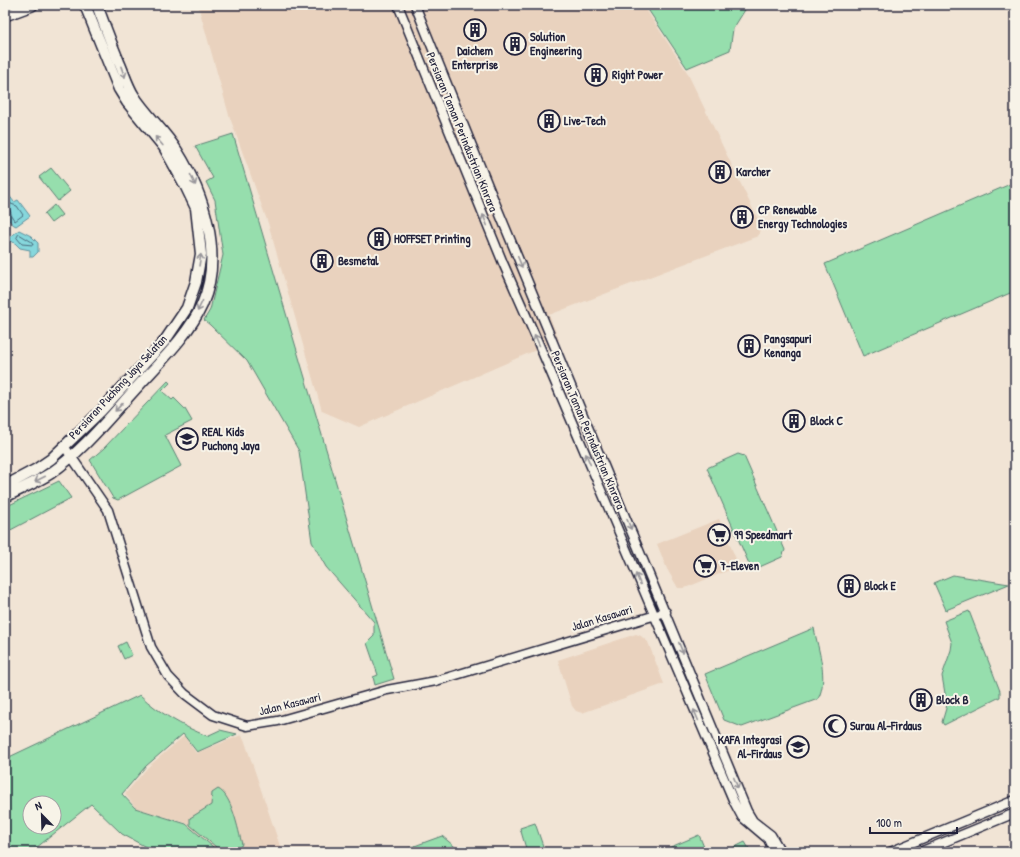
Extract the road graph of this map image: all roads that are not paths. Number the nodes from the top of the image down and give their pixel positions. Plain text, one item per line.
1 (32, 5) edge
2 (85, 5) edge
3 (96, 5) edge
4 (398, 5) edge
5 (415, 5) edge
6 (5, 15) edge
7 (104, 38) junction
8 (64, 446) junction
9 (72, 456) junction
10 (5, 486) edge
11 (5, 497) edge
12 (666, 612) junction
13 (653, 615) junction
14 (1015, 800) edge
15 (1015, 813) edge
16 (774, 852) edge
17 (781, 852) edge
18 (890, 852) edge
19 (920, 852) edge

1 - 6 highway
2 - 7 main road, Persiaran Puchong Jaya Selatan
3 - 7 main road, Persiaran Puchong Jaya Selatan
13 -> 4 street, Persiaran Taman Perindustrian Kinrara
5 -> 12 street, Persiaran Taman Perindustrian Kinrara
8 -> 7 main road, Persiaran Puchong Jaya Selatan
7 -> 9 main road, Persiaran Puchong Jaya Selatan
8 - 9 street, Jalan Kasawari
8 - 10 main road, Persiaran Puchong Jaya Selatan
9 -> 11 main road, Persiaran Puchong Jaya Selatan
9 - 13 street, Jalan Kasawari
12 - 13 street, Jalan Kasawari
12 -> 17 street, Persiaran Taman Perindustrian Kinrara
16 -> 13 street, Persiaran Taman Perindustrian Kinrara
14 - 18 street
15 - 19 street

